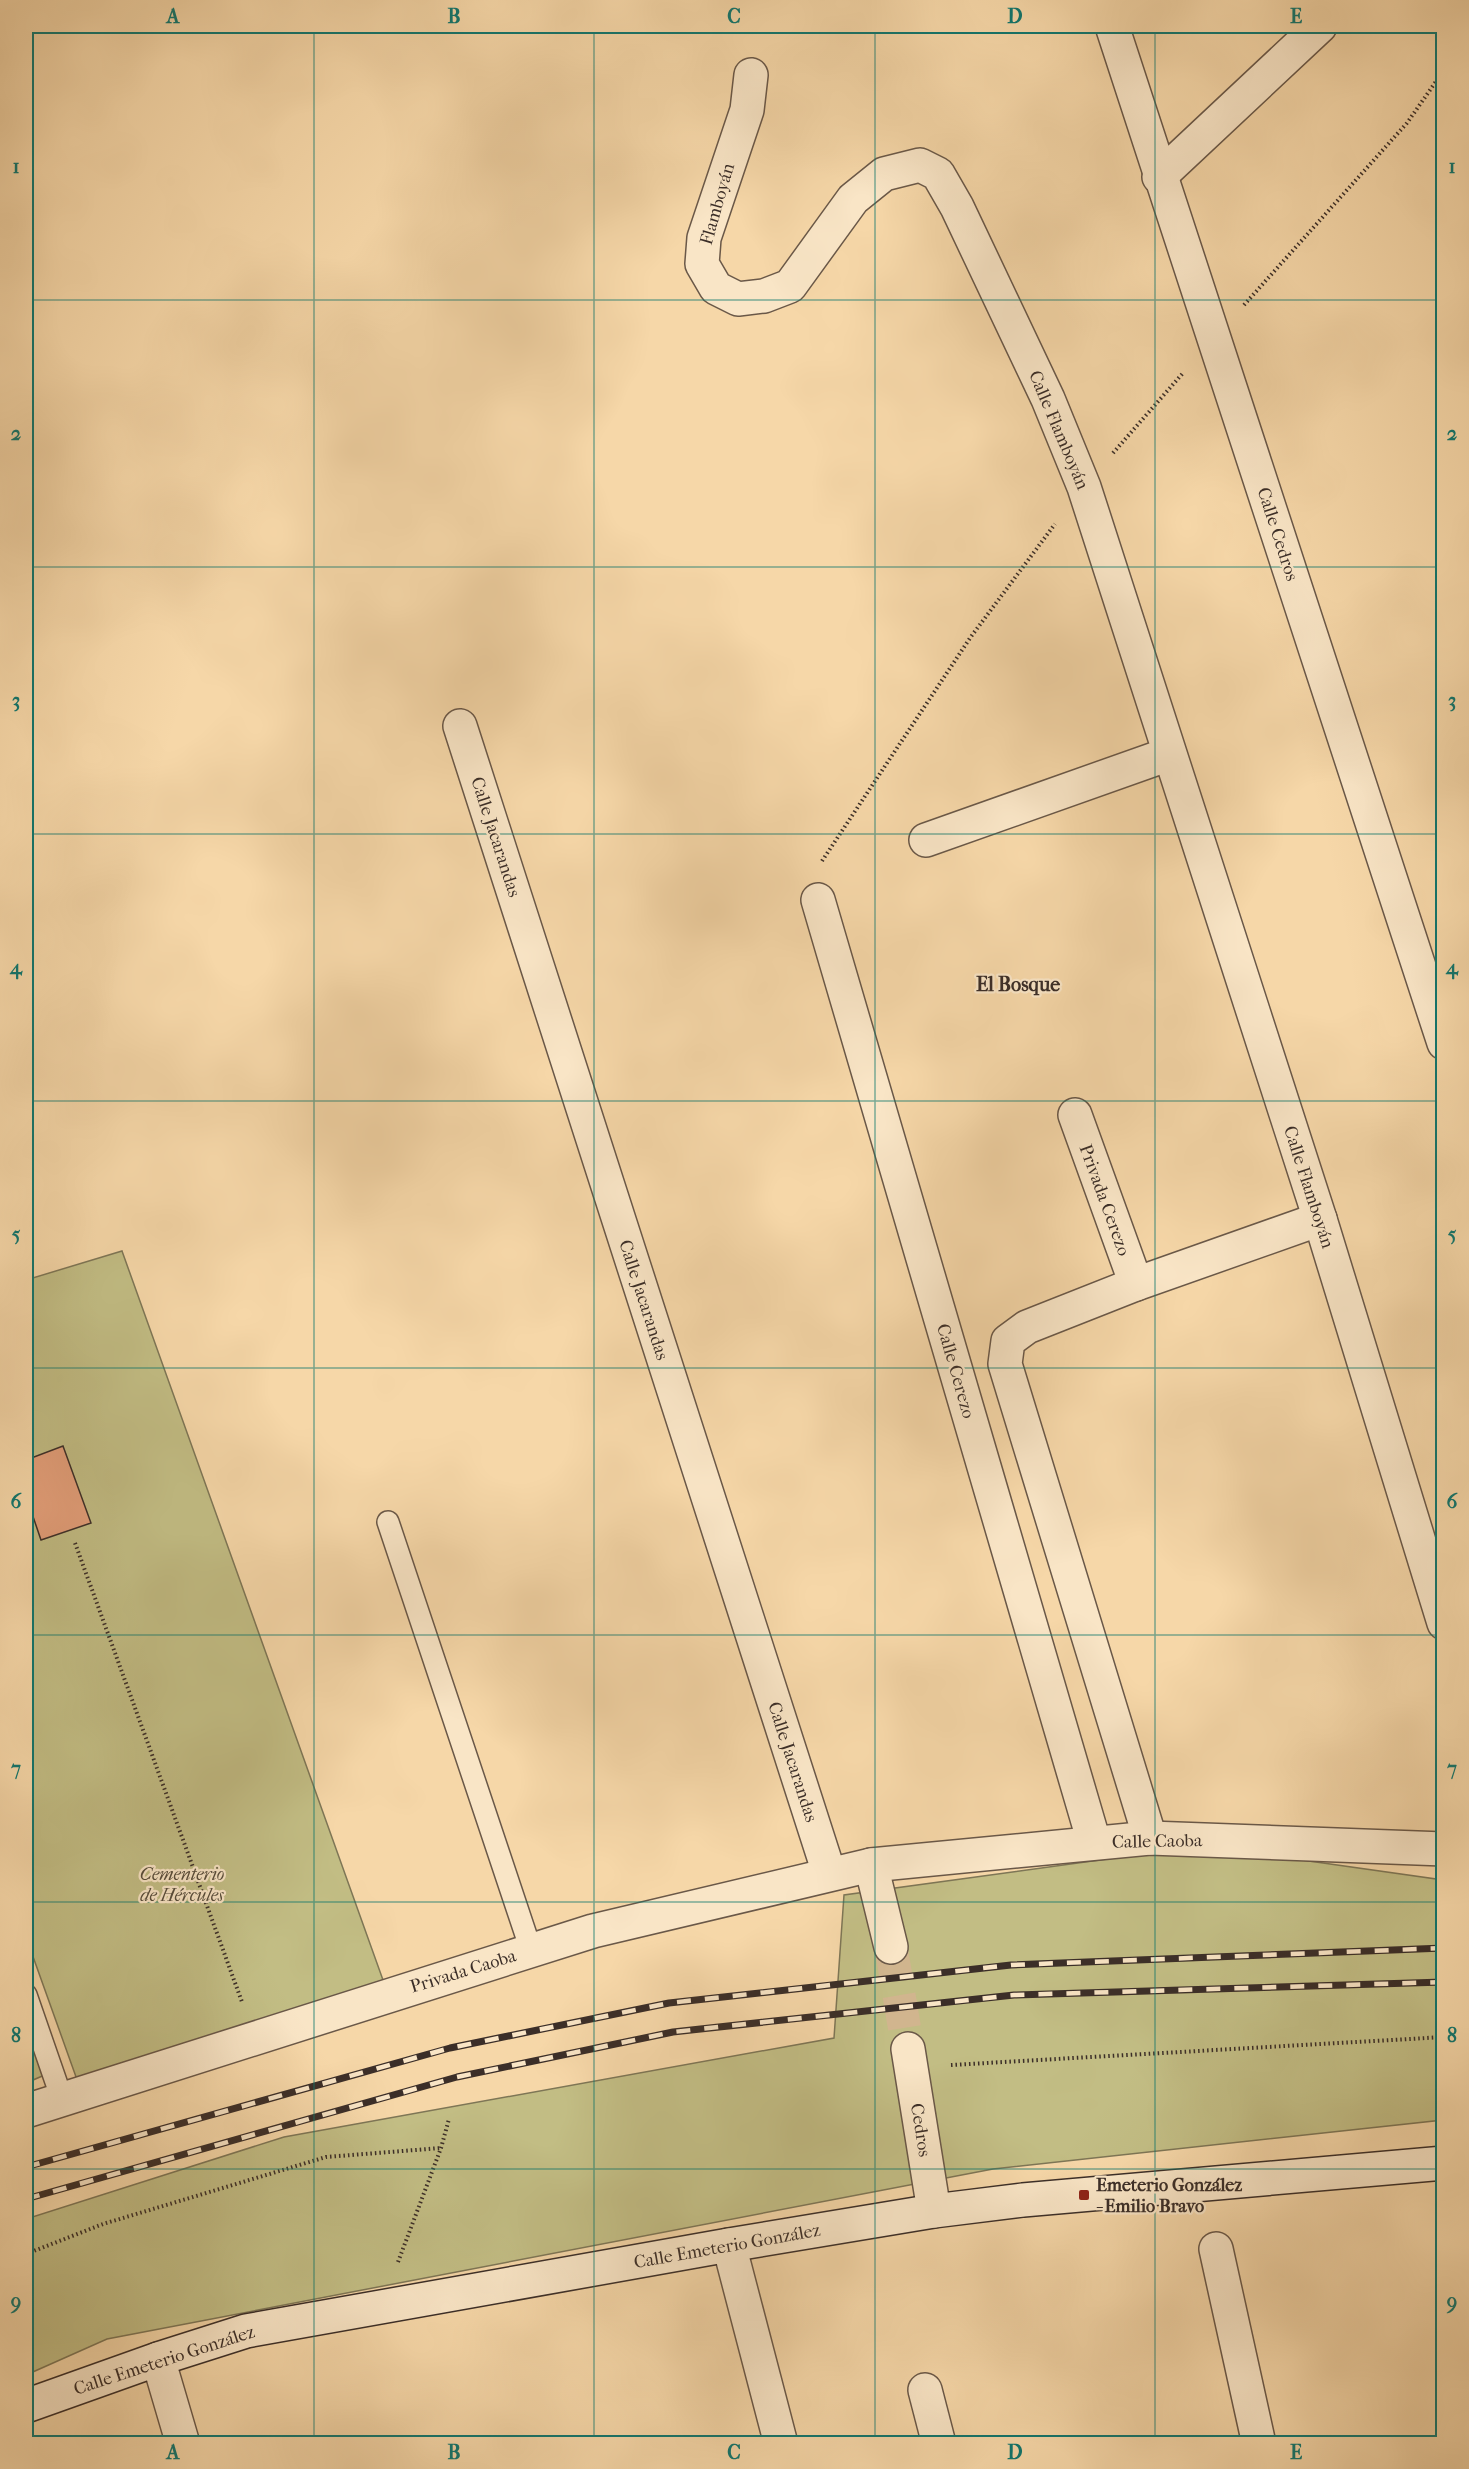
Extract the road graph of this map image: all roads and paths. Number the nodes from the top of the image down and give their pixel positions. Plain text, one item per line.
1 (1112, 26) edge
2 (1320, 26) edge
3 (751, 75) dead end
4 (884, 174) joint
5 (1159, 177) junction
6 (460, 726) dead end
7 (1169, 754) junction
8 (926, 840) dead end
9 (818, 900) dead end
10 (1443, 1043) edge
11 (1075, 1115) dead end
12 (1320, 1219) junction
13 (1136, 1284) junction
14 (388, 1522) dead end
15 (75, 1543) dead end
16 (1443, 1623) edge
17 (1150, 1838) junction
18 (1094, 1842) junction
19 (1443, 1849) edge
20 (871, 1865) junction
21 (829, 1873) junction
22 (891, 1947) tunnel mouth
23 (531, 1950) junction
24 (26, 1995) edge
25 (254, 2037) junction
26 (1443, 2037) edge
27 (908, 2049) tunnel mouth
28 (945, 2065) dead end
29 (62, 2099) junction
30 (26, 2111) edge
31 (449, 2119) dead end
32 (441, 2148) junction
33 (1443, 2163) edge
34 (934, 2211) junction
35 (729, 2245) junction
36 (1216, 2249) dead end
37 (26, 2254) edge
38 (398, 2263) dead end
39 (158, 2359) junction
40 (925, 2390) dead end
41 (26, 2406) edge
42 (183, 2444) edge
43 (781, 2444) edge
44 (939, 2444) edge
45 (1259, 2444) edge

1 - 5 street, Calle Cedros
2 - 5 street
3 - 4 street, Flamboyán
4 - 7 street, Calle Flamboyán
5 - 10 street, Calle Cedros
6 - 21 street, Calle Jacarandas
7 - 8 street
7 - 12 street, Calle Flamboyán
9 - 18 street, Calle Cerezo
11 - 13 street, Privada Cerezo
12 - 13 street
12 - 16 street, Calle Flamboyán
13 - 17 street
14 - 23 lane
15 - 25 path
17 - 18 street, Calle Caoba
17 - 19 street, Calle Caoba
18 - 20 street, Calle Caoba
20 - 21 street, Privada Caoba
20 - 22 street
21 - 23 street, Privada Caoba
23 - 25 street, Privada Caoba
24 - 29 lane
25 - 29 street, Privada Caoba
26 - 28 path
27 - 34 street, Cedros
29 - 30 street, Privada Caoba
31 - 32 path
32 - 37 path
32 - 38 path
33 - 34 street, Calle Emeterio González
34 - 35 street, Calle Emeterio González
35 - 39 street, Calle Emeterio González
35 - 43 street
36 - 45 street
39 - 41 street, Calle Emeterio González
39 - 42 street
40 - 44 street

